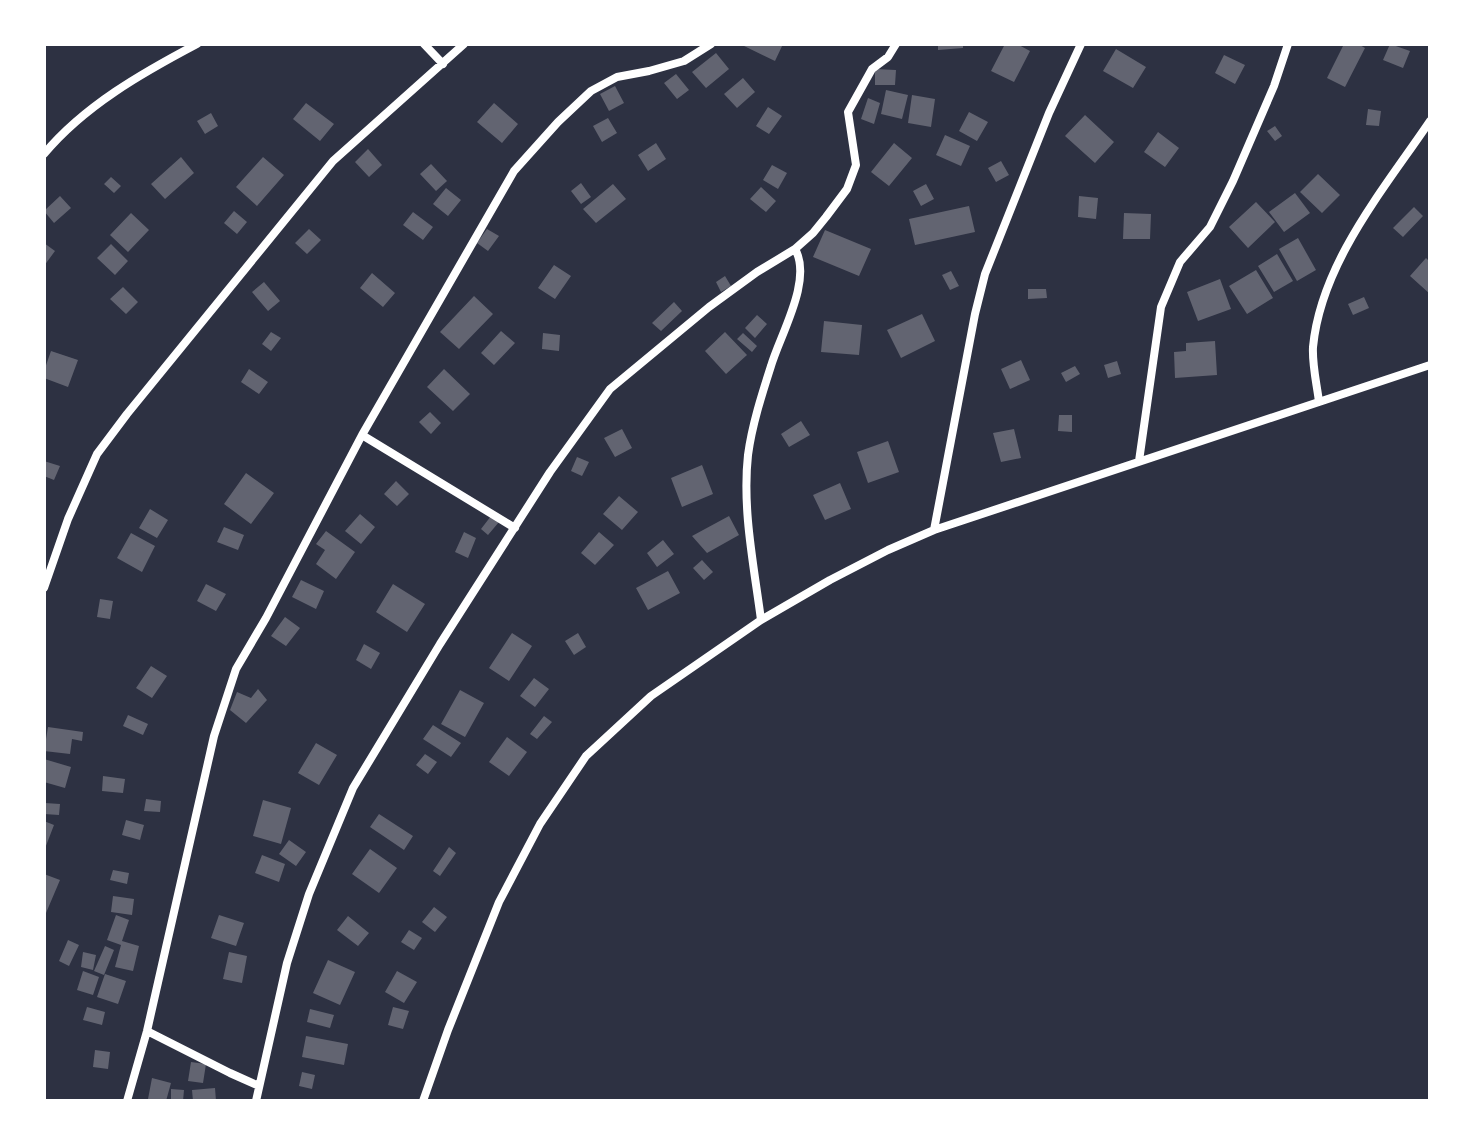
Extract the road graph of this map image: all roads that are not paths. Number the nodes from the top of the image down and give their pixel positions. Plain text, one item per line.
1 (197, 44) edge
2 (424, 44) edge
3 (464, 44) edge
4 (711, 44) edge
5 (896, 44) edge
6 (1081, 44) edge
7 (1288, 44) edge
8 (443, 64) junction
9 (1430, 121) edge
10 (44, 154) edge
11 (795, 249) junction
12 (1430, 365) edge
13 (1319, 402) junction
14 (362, 435) junction
15 (1139, 461) junction
16 (515, 528) junction
17 (934, 530) junction
18 (44, 588) edge
19 (761, 620) junction
20 (147, 1031) junction
21 (259, 1086) junction
22 (127, 1101) edge
23 (256, 1101) edge
24 (423, 1101) edge

1 - 10 street
2 - 8 street
3 - 8 street
4 - 14 street
5 - 11 street
6 - 17 street
7 - 15 street
8 - 18 street
9 - 13 street
11 - 16 street
11 - 19 street
12 - 13 street
13 - 15 street
14 - 16 street
14 - 20 street
15 - 17 street
16 - 21 street
17 - 19 street
19 - 24 street
20 - 21 street
20 - 22 street
21 - 23 street

